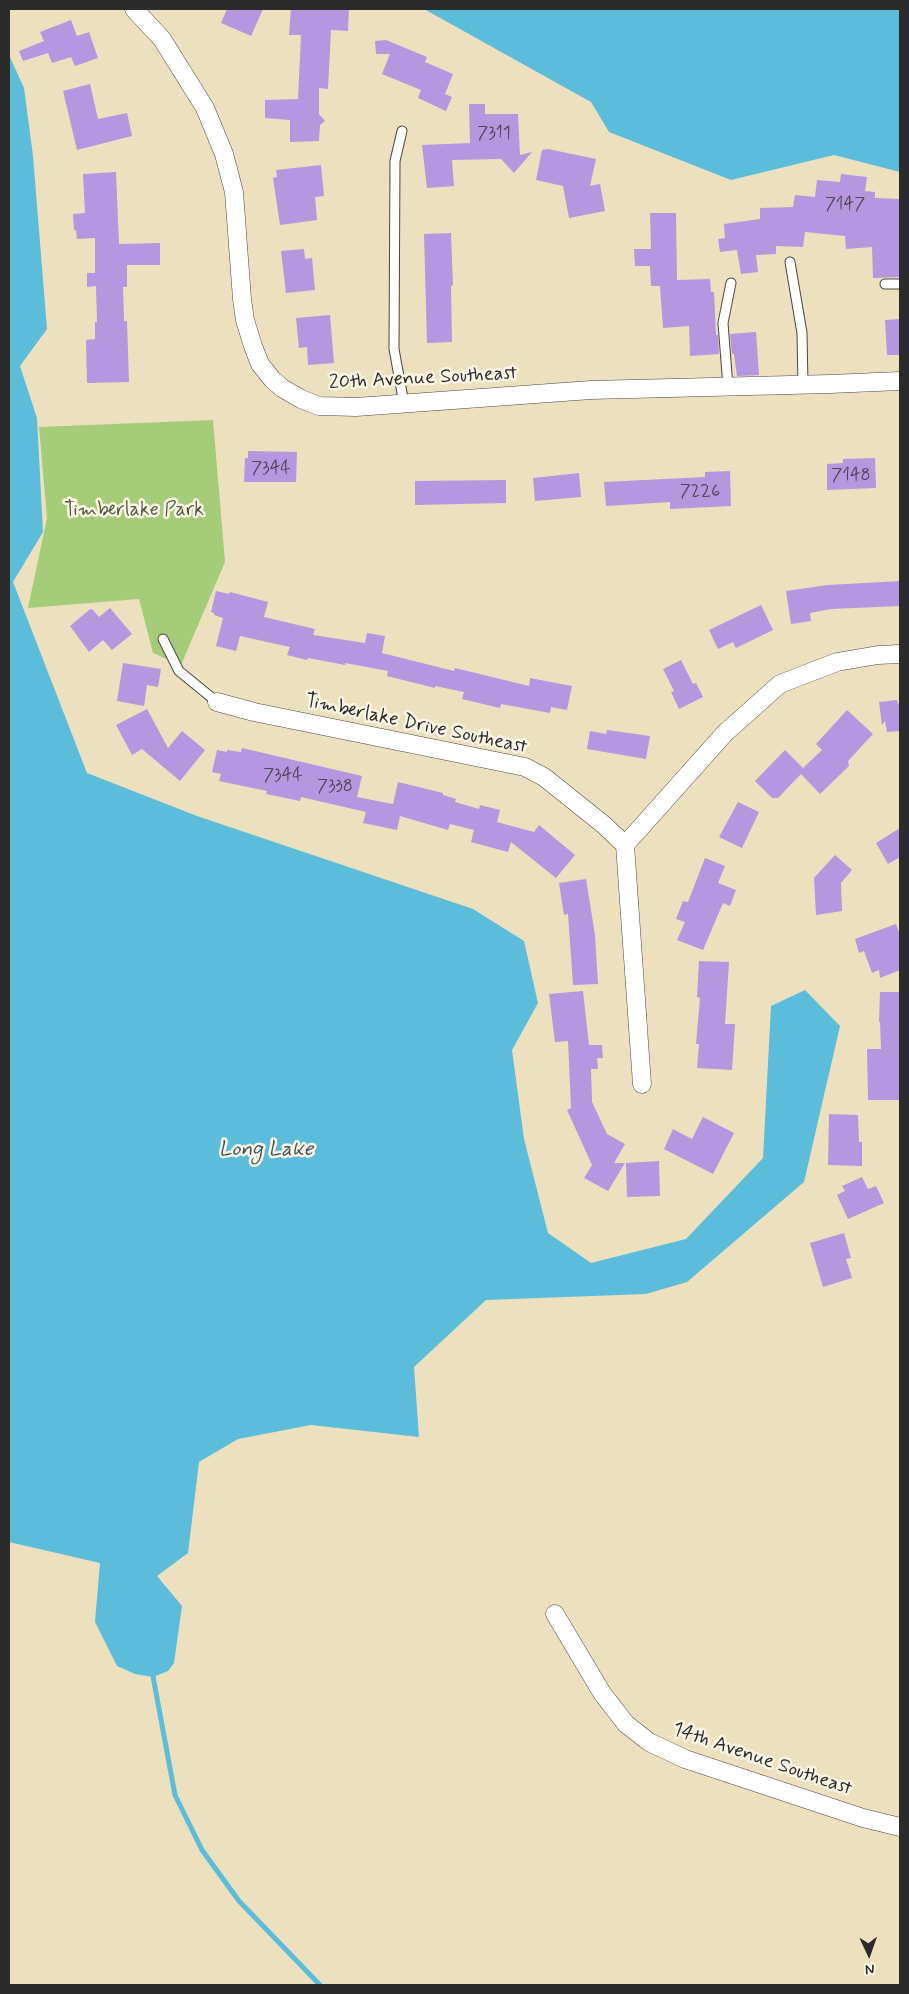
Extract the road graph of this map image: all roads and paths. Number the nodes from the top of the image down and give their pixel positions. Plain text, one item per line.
1 (134, 9) edge
2 (402, 131) dead end
3 (790, 262) dead end
4 (731, 283) dead end
5 (885, 284) dead end
6 (900, 284) edge
7 (900, 380) edge
8 (803, 385) junction
9 (728, 387) junction
10 (404, 404) junction
11 (163, 640) dead end
12 (900, 654) edge
13 (217, 702) joint
14 (625, 845) junction
15 (642, 1084) dead end
16 (555, 1614) dead end
17 (900, 1827) edge

1 - 10 street, 20th Avenue Southeast
2 - 10 lane
3 - 8 lane
4 - 9 lane
5 - 6 lane
7 - 8 street, 20th Avenue Southeast
8 - 9 street, 20th Avenue Southeast
9 - 10 street, 20th Avenue Southeast
11 - 13 lane
12 - 14 street
13 - 14 street, Timberlake Drive Southeast
14 - 15 street
16 - 17 street, 14th Avenue Southeast

